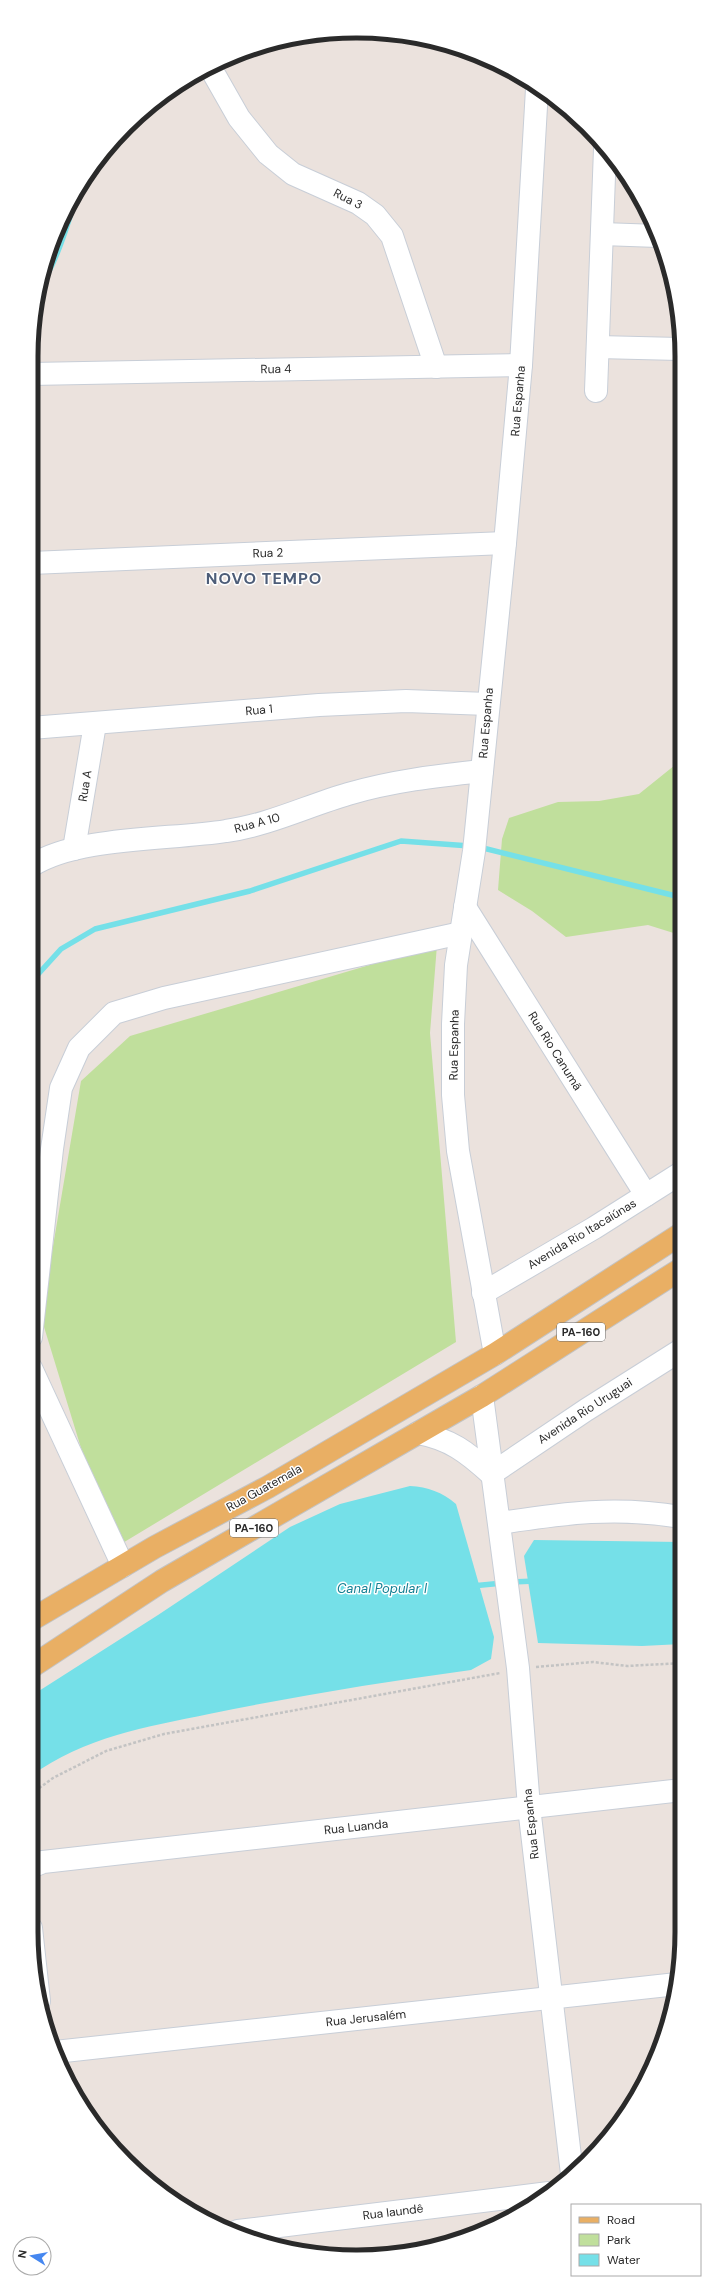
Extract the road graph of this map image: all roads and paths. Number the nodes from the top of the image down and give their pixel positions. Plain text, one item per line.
1 (213, 73) edge
2 (537, 95) edge
3 (605, 157) edge
4 (602, 234) junction
5 (651, 236) edge
6 (598, 347) junction
7 (675, 349) edge
8 (521, 365) junction
9 (436, 367) junction
10 (38, 374) edge
11 (596, 391) dead end
12 (506, 543) junction
13 (38, 563) edge
14 (488, 704) junction
15 (95, 724) junction
16 (38, 728) edge
17 (482, 771) junction
18 (74, 849) junction
19 (38, 862) edge
20 (465, 907) junction
21 (461, 932) junction
22 (675, 1177) edge
23 (646, 1195) junction
24 (675, 1238) edge
25 (675, 1273) edge
26 (38, 1274) edge
27 (483, 1293) junction
28 (495, 1354) junction
29 (675, 1354) edge
30 (38, 1383) edge
31 (482, 1396) junction
32 (418, 1433) junction
33 (491, 1474) junction
34 (268, 1487) junction
35 (282, 1512) junction
36 (675, 1516) edge
37 (500, 1523) junction
38 (123, 1566) junction
39 (38, 1610) edge
40 (38, 1662) edge
41 (675, 1663) edge
42 (518, 1668) junction
43 (38, 1789) edge
44 (675, 1791) edge
45 (529, 1807) junction
46 (38, 1864) edge
47 (670, 1985) edge
48 (552, 1998) junction
49 (61, 2051) edge
50 (571, 2167) edge
51 (535, 2195) edge
52 (246, 2230) edge

1 - 9 street, Rua 3
2 - 8 street, Rua Espanha
3 - 4 street
4 - 5 street
4 - 6 street
6 - 7 street
6 - 11 street
8 - 9 street, Rua 4
8 - 12 street, Rua Espanha
9 - 10 street, Rua 4
12 - 13 street, Rua 2
12 - 14 street, Rua Espanha
14 - 15 street, Rua 1
14 - 17 street, Rua Espanha
15 - 16 street, Rua 1
15 - 18 street, Rua A
17 - 18 street, Rua A 10
17 - 20 street, Rua Espanha
18 - 19 street, Rua A 10
20 - 21 street, Rua Espanha
20 - 23 street, Rua Rio Canumã
21 - 26 street
21 - 27 street, Rua Espanha
22 - 23 street, Avenida Rio Itacaiúnas
23 - 27 street, Avenida Rio Itacaiúnas
24 - 28 main road, PA-160
25 - 31 main road, PA-160
27 - 28 street, Rua Espanha
28 - 34 main road, Rua Guatemala / PA-160
29 - 33 street, Avenida Rio Uruguai
30 - 38 street
31 - 32 main road, PA-160
31 - 33 street, Rua Espanha
32 - 33 street
32 - 35 main road, PA-160
33 - 37 street, Rua Espanha
34 - 35 main road
34 - 38 main road, Rua Guatemala / PA-160
35 - 40 main road, PA-160
36 - 37 street
37 - 42 street, Rua Espanha
38 - 39 main road, Rua Guatemala / PA-160
41 - 42 path
42 - 43 path
42 - 45 street, Rua Espanha
44 - 45 street, Rua Luanda
45 - 46 street, Rua Luanda
45 - 48 street, Rua Espanha
47 - 48 street, Rua Jerusalém
48 - 49 street, Rua Jerusalém
48 - 50 street, Rua Espanha
51 - 52 street, Rua Iaundê

